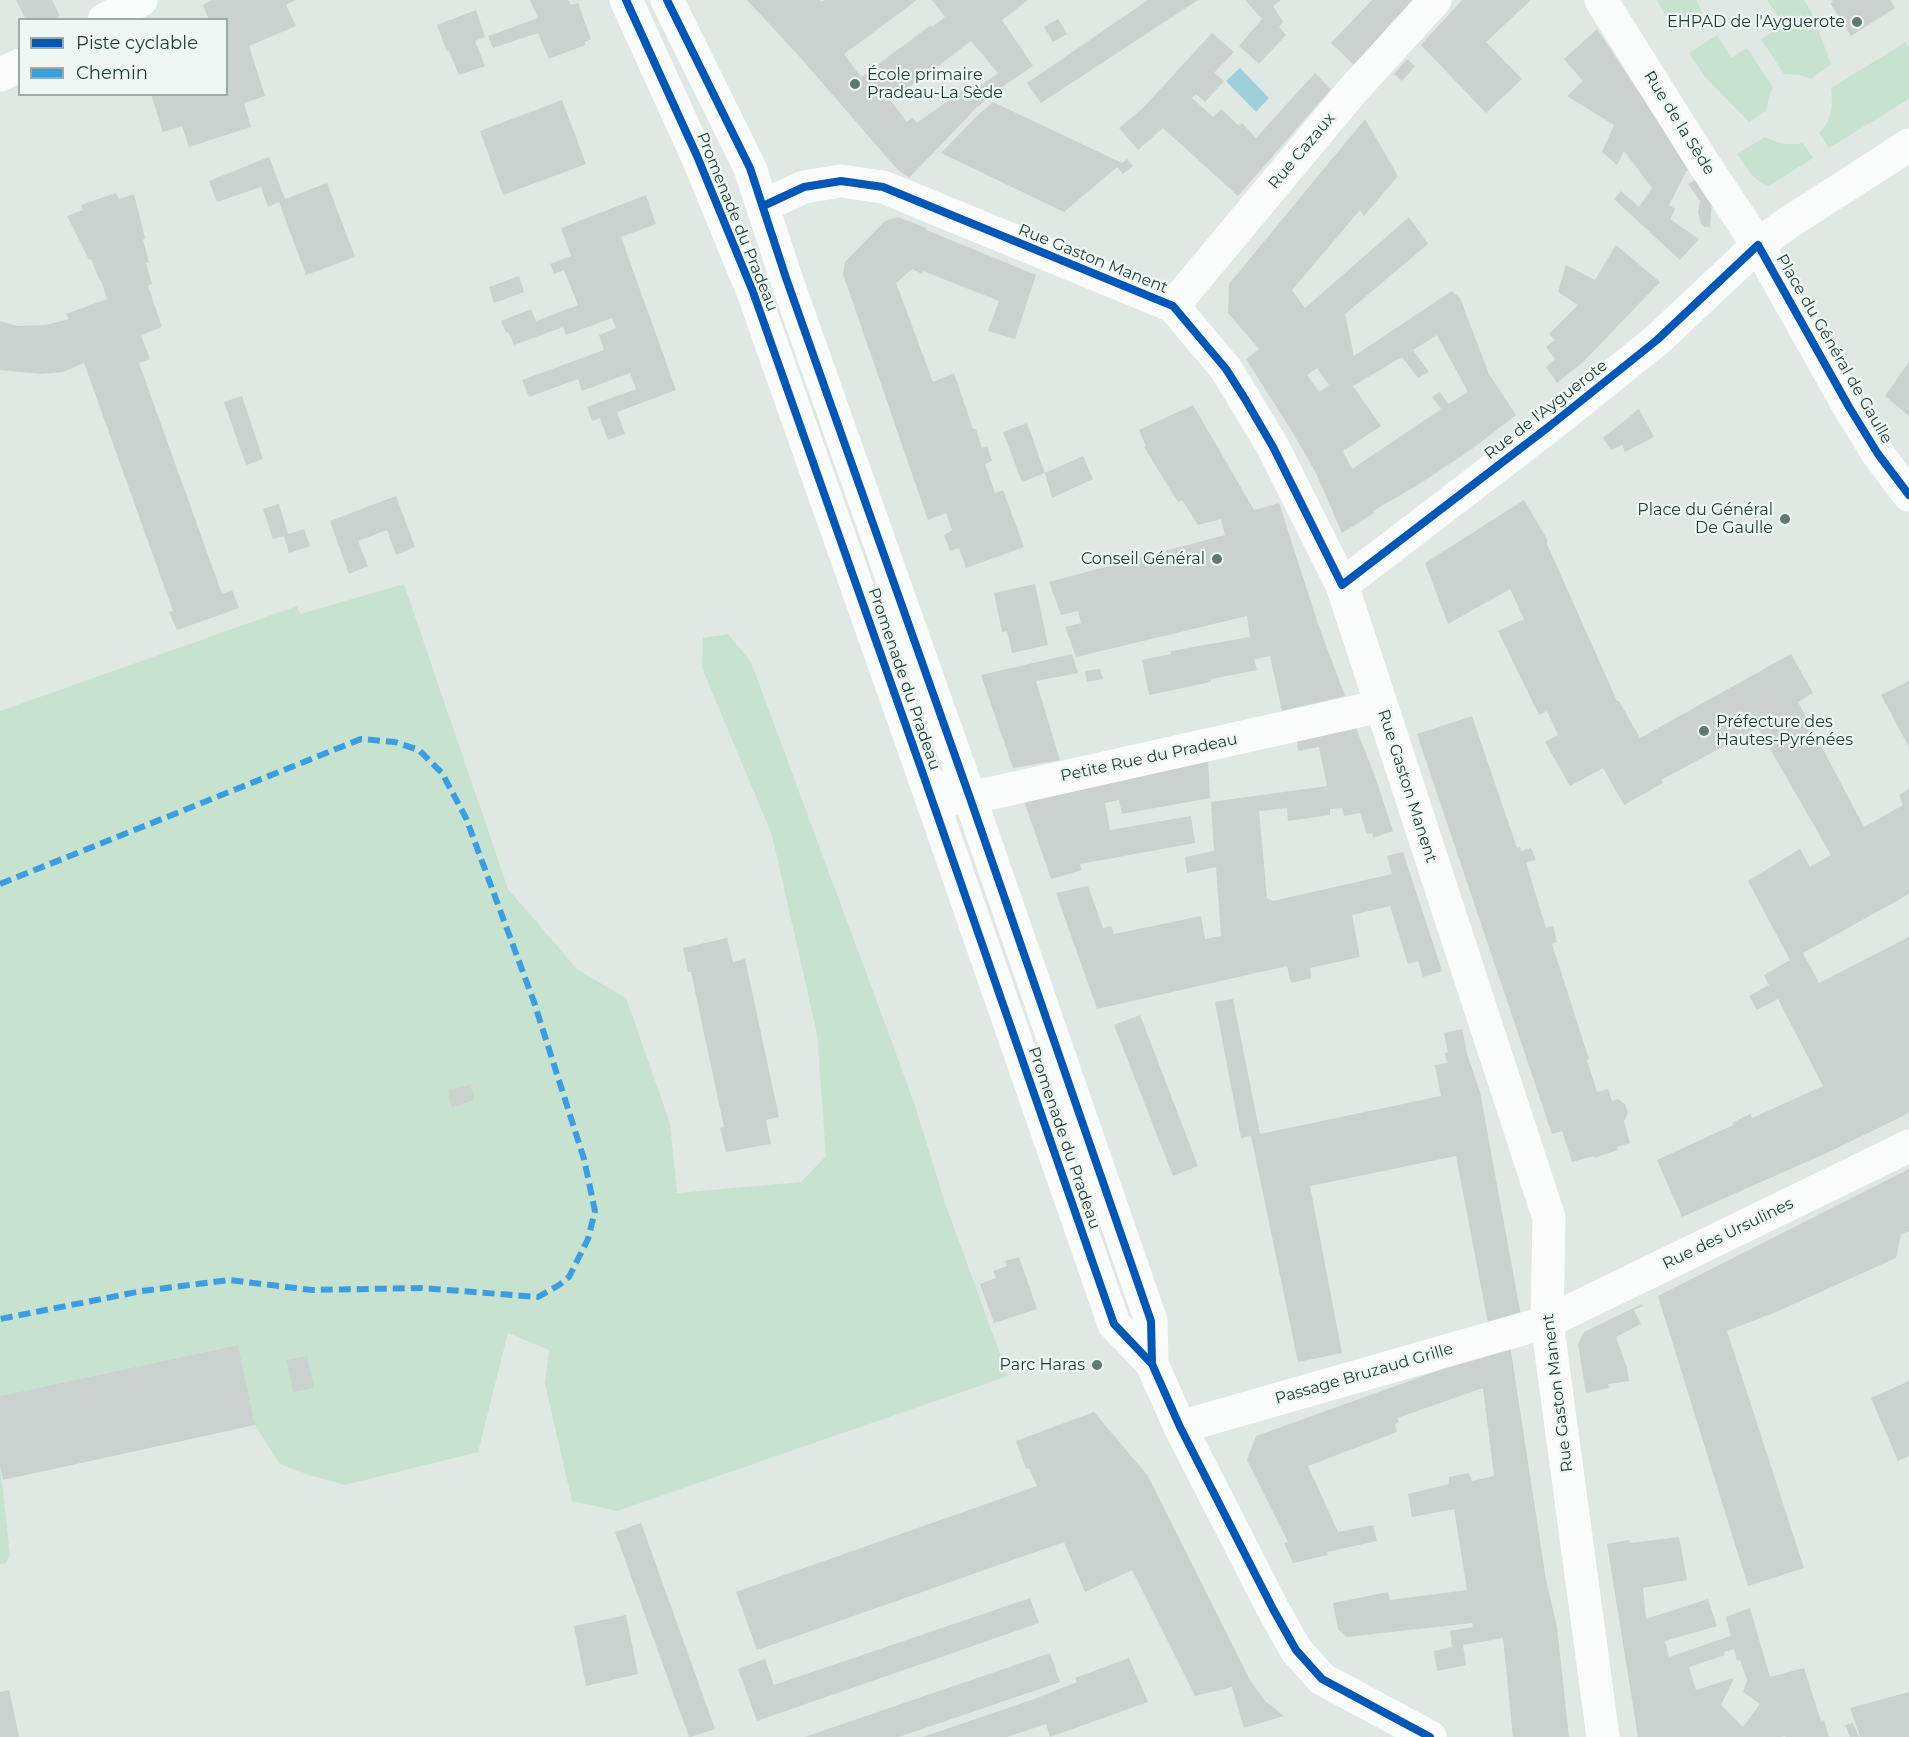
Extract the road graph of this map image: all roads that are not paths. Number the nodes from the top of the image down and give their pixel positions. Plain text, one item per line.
1 (141, 0) edge
2 (626, 0) edge
3 (667, 0) edge
4 (1435, 0) edge
5 (1601, 0) edge
6 (108, 18) edge
7 (18, 65) edge
8 (0, 75) edge
9 (1909, 145) edge
10 (763, 206) junction
11 (1758, 245) junction
12 (1173, 306) junction
13 (1909, 495) edge
14 (1342, 585) junction
15 (1381, 706) junction
16 (924, 777) junction
17 (970, 798) junction
18 (1909, 1146) edge
19 (1547, 1322) junction
20 (1152, 1364) junction
21 (1180, 1427) junction
22 (1430, 1737) edge
23 (1603, 1737) edge

1 - 6 street
2 - 16 street, Promenade du Pradeau
3 - 10 street, Promenade du Pradeau
4 - 12 street, Rue Cazaux
5 - 11 street, Rue de la Sède
7 - 8 street
9 - 11 street, Rue de l'Ayguerote
10 - 12 street, Rue Gaston Manent
10 - 17 street, Promenade du Pradeau
11 - 13 street, Place du Général de Gaulle
11 - 14 street, Rue de l'Ayguerote
12 - 14 street, Rue Gaston Manent
14 - 15 street, Rue Gaston Manent
15 - 17 street, Petite Rue du Pradeau
15 - 19 street, Rue Gaston Manent
16 - 17 street, Petite Rue du Pradeau
16 - 20 street, Promenade du Pradeau
17 - 20 street, Promenade du Pradeau
18 - 19 street, Rue des Ursulines
19 - 21 street, Passage Bruzaud Grille
19 - 23 street, Rue Gaston Manent
20 - 21 street, Promenade du Pradeau
21 - 22 street, Promenade du Pradeau

